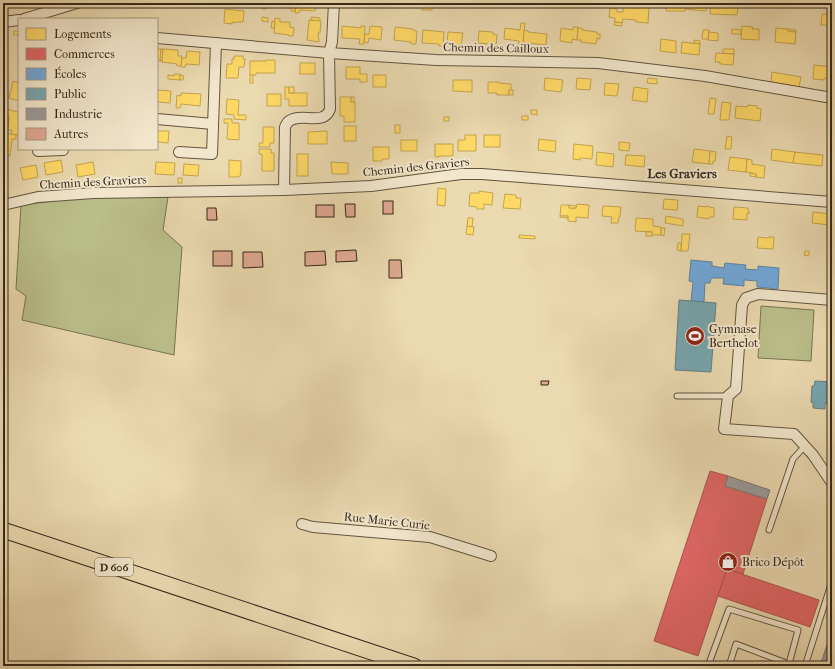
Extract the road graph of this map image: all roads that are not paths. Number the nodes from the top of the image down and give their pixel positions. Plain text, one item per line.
1 (77, 3) edge
2 (334, 3) edge
3 (27, 18) edge
4 (18, 20) edge
5 (3, 22) edge
6 (158, 38) edge
7 (216, 44) junction
8 (329, 53) junction
9 (832, 98) edge
10 (158, 119) edge
11 (213, 124) junction
12 (38, 150) edge
13 (63, 150) edge
14 (179, 152) dead end
15 (284, 190) junction
16 (832, 202) edge
17 (3, 205) edge
18 (832, 300) edge
19 (677, 396) dead end
20 (728, 396) junction
21 (805, 446) junction
22 (832, 483) edge
23 (302, 524) dead end
24 (3, 530) edge
25 (769, 530) dead end
26 (491, 556) dead end
27 (832, 581) edge
28 (414, 666) edge
29 (708, 666) edge
30 (729, 666) edge
31 (805, 666) edge

1 - 3 street
2 - 8 street
4 - 5 street
6 - 7 street, Chemin des Cailloux
7 - 8 street, Chemin des Cailloux
7 - 11 street
8 - 9 street, Chemin des Cailloux
8 - 15 street
10 - 11 street
11 - 14 street
12 - 13 street
15 - 16 street, Chemin des Graviers
15 - 17 street, Chemin des Graviers
18 - 20 street
19 - 20 lane
20 - 21 street
21 - 22 street
21 - 25 lane
23 - 26 street, Rue Marie Curie
24 - 28 main road, D 606
27 - 31 lane
29 - 30 lane

